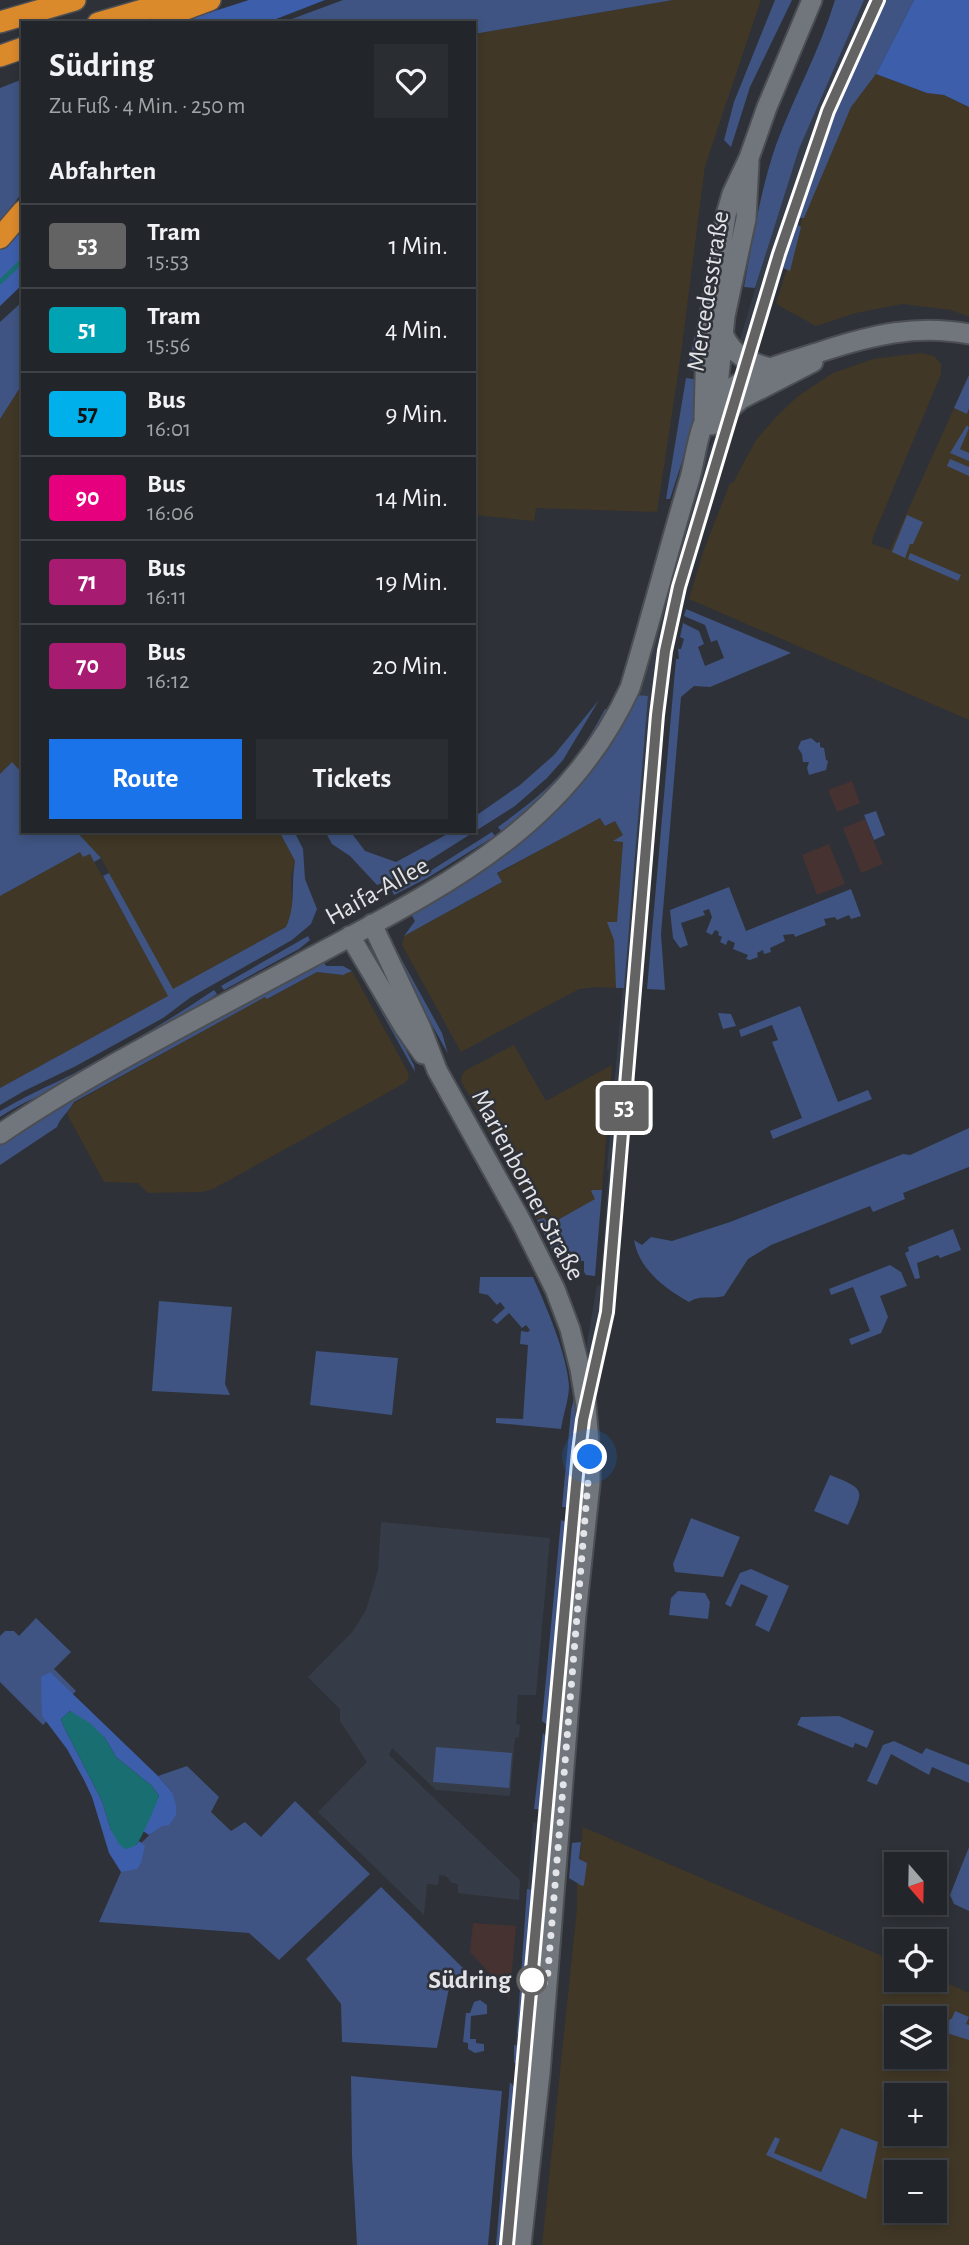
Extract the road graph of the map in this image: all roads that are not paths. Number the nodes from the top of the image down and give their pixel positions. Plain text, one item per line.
1 (75, 0) edge
2 (177, 0) edge
3 (210, 0) edge
4 (812, 0) edge
5 (105, 21) edge
6 (163, 21) edge
7 (0, 22) edge
8 (21, 49) edge
9 (0, 56) edge
10 (749, 158) junction
11 (21, 213) edge
12 (0, 238) edge
13 (969, 334) edge
14 (724, 335) junction
15 (844, 344) junction
16 (705, 358) junction
17 (770, 368) junction
18 (723, 390) junction
19 (754, 392) junction
20 (706, 426) junction
21 (372, 924) junction
22 (350, 936) junction
23 (438, 1072) junction
24 (0, 1134) edge
25 (521, 2245) edge

1 - 7 highway
2 - 5 highway
3 - 6 highway
4 - 10 street, Mercedesstraße
8 - 9 highway
10 - 14 street, Mercedesstraße
10 - 16 street, Mercedesstraße
11 - 12 highway
13 - 15 street, Haifa-Allee
14 - 17 street
14 - 18 street, Mercedesstraße
15 - 17 street, Haifa-Allee
15 - 19 street, Haifa-Allee
16 - 18 street
16 - 20 street, Mercedesstraße
17 - 18 street, Haifa-Allee
18 - 19 street
18 - 20 street, Mercedesstraße
19 - 20 street, Haifa-Allee
20 - 21 street, Haifa-Allee
21 - 22 street, Haifa-Allee
21 - 23 street, Marienborner Straße
22 - 23 street, Marienborner Straße
22 - 24 street, Haifa-Allee
23 - 25 street, Marienborner Straße

